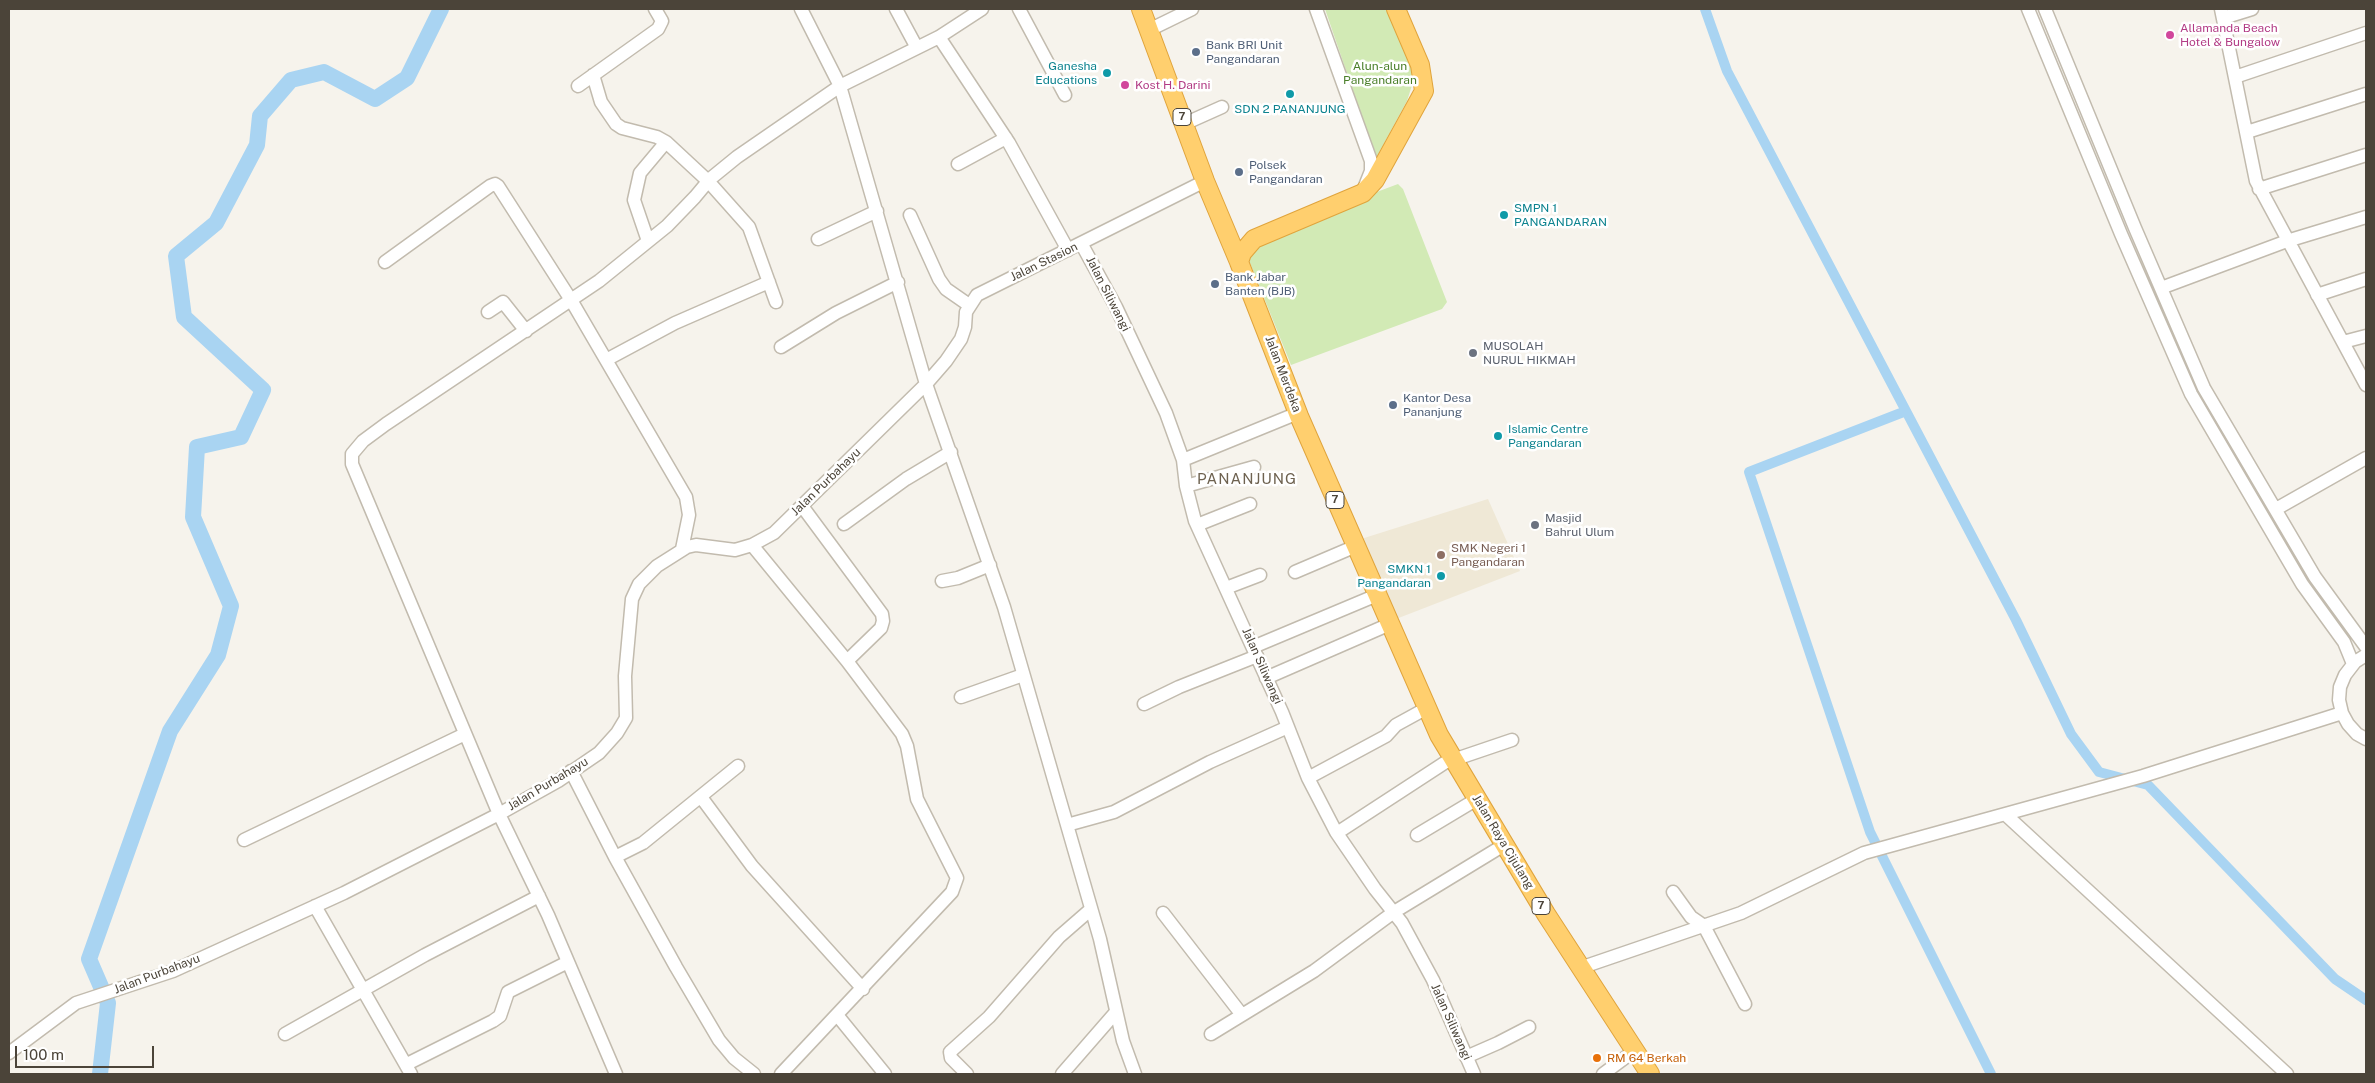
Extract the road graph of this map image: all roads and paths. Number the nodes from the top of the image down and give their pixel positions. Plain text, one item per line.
1 (655, 9) edge
2 (801, 9) edge
3 (896, 9) edge
4 (982, 9) edge
5 (1019, 9) edge
6 (1141, 9) edge
7 (1192, 9) edge
8 (1316, 9) edge
9 (1396, 9) edge
10 (2028, 9) edge
11 (2045, 9) edge
12 (2252, 9) edge
13 (2222, 14) edge
14 (1150, 30) junction
15 (2366, 33) edge
16 (938, 37) junction
17 (917, 48) junction
18 (593, 75) junction
19 (2235, 77) junction
20 (578, 86) dead end
21 (840, 86) junction
22 (2366, 94) edge
23 (1065, 95) dead end
24 (1222, 107) dead end
25 (1184, 124) junction
26 (2247, 132) junction
27 (1006, 138) junction
28 (663, 145) junction
29 (2366, 155) edge
30 (958, 164) dead end
31 (708, 181) junction
32 (1205, 181) junction
33 (2260, 189) junction
34 (1363, 192) junction
35 (877, 211) junction
36 (910, 215) dead end
37 (2366, 217) edge
38 (1223, 225) junction
39 (2135, 228) junction
40 (2121, 234) junction
41 (1254, 239) junction
42 (818, 240) dead end
43 (648, 241) junction
44 (2287, 241) junction
45 (1081, 243) junction
46 (1068, 250) junction
47 (386, 262) dead end
48 (1239, 262) junction
49 (2366, 279) edge
50 (770, 282) junction
51 (898, 282) junction
52 (2161, 288) junction
53 (2317, 295) junction
54 (571, 300) junction
55 (776, 302) dead end
56 (969, 305) junction
57 (488, 312) dead end
58 (526, 331) junction
59 (2366, 336) edge
60 (2344, 342) junction
61 (782, 346) dead end
62 (606, 360) junction
63 (926, 384) junction
64 (2366, 386) edge
65 (1298, 413) junction
66 (951, 452) junction
67 (2366, 458) edge
68 (1183, 460) junction
69 (1254, 467) dead end
70 (1186, 486) junction
71 (1250, 504) dead end
72 (802, 506) junction
73 (2276, 509) junction
74 (844, 524) dead end
75 (1197, 525) junction
76 (752, 545) junction
77 (1356, 546) junction
78 (682, 549) junction
79 (990, 566) junction
80 (1295, 572) dead end
81 (1260, 575) dead end
82 (942, 581) dead end
83 (1226, 588) junction
84 (1377, 595) junction
85 (1390, 624) junction
86 (2366, 647) edge
87 (1255, 651) junction
88 (2366, 656) edge
89 (847, 661) junction
90 (2353, 664) junction
91 (1024, 675) junction
92 (1266, 678) junction
93 (961, 697) dead end
94 (1144, 704) dead end
95 (1427, 708) junction
96 (2342, 713) junction
97 (1288, 727) junction
98 (466, 734) junction
99 (1438, 735) joint
100 (2366, 739) edge
101 (1512, 740) dead end
102 (1453, 759) junction
103 (738, 766) dead end
104 (571, 771) junction
105 (1308, 778) junction
106 (701, 797) junction
107 (1477, 799) junction
108 (499, 814) junction
109 (2006, 815) junction
110 (1067, 825) junction
111 (1337, 833) junction
112 (1416, 835) dead end
113 (244, 840) dead end
114 (1504, 845) junction
115 (615, 857) junction
116 (1673, 892) dead end
117 (540, 896) junction
118 (315, 906) junction
119 (1090, 910) junction
120 (1162, 912) dead end
121 (1394, 912) junction
122 (1704, 926) junction
123 (568, 962) junction
124 (1580, 968) junction
125 (863, 989) junction
126 (364, 990) junction
127 (1745, 1004) dead end
128 (1116, 1012) junction
129 (1242, 1014) junction
130 (837, 1015) junction
131 (1529, 1026) dead end
132 (285, 1034) dead end
133 (1211, 1034) dead end
134 (1634, 1051) junction
135 (9, 1053) edge
136 (1466, 1056) junction
137 (408, 1071) edge
138 (616, 1074) edge
139 (754, 1074) edge
140 (781, 1074) edge
141 (885, 1074) edge
142 (966, 1074) edge
143 (1062, 1074) edge
144 (1135, 1074) edge
145 (1474, 1074) edge
146 (1603, 1074) edge
147 (1650, 1074) edge
148 (2287, 1074) edge

1 - 18 street
2 - 21 street
3 - 17 street
4 - 16 street
5 - 23 street
6 - 14 highway, Jalan Merdeka / 7
7 - 14 street
8 - 34 street
9 - 34 highway
10 - 40 street
11 - 39 street
12 - 13 street
13 - 19 street
14 - 25 highway, Jalan Merdeka / 7
15 - 19 street
16 - 17 street
16 - 27 street, Jalan Siliwangi
17 - 21 street
18 - 20 street
18 - 28 street
19 - 26 street
21 - 31 street
21 - 35 street
22 - 26 street
24 - 25 street
25 - 32 highway, Jalan Merdeka / 7
26 - 33 street
27 - 30 street
27 - 46 street, Jalan Siliwangi
28 - 31 street
28 - 43 street
29 - 33 street
31 - 43 street
31 - 50 street
32 - 38 highway, Jalan Merdeka / 7
32 - 45 street, Jalan Stasion
33 - 44 street
34 - 41 highway
35 - 42 street
35 - 51 street
36 - 56 street
37 - 44 street
38 - 41 highway
38 - 48 highway, Jalan Merdeka / 7
39 - 40 street
39 - 52 street
40 - 90 street
41 - 48 highway
43 - 54 street
44 - 52 street
44 - 53 street
45 - 46 street, Jalan Stasion
45 - 68 street, Jalan Siliwangi
46 - 56 street, Jalan Stasion
47 - 54 street
48 - 65 highway, Jalan Merdeka / 7
49 - 53 street
50 - 55 street
50 - 62 street
51 - 61 street
51 - 63 street
52 - 73 street
53 - 60 street
54 - 58 street
54 - 62 street
56 - 63 street
57 - 58 street
58 - 98 street
59 - 60 street
60 - 64 street
62 - 78 street
63 - 66 street
63 - 72 street, Jalan Purbahayu
65 - 68 street
65 - 77 highway, Jalan Merdeka / 7
66 - 74 street
66 - 79 street
67 - 73 street
68 - 70 street, Jalan Siliwangi
69 - 70 street
70 - 75 street, Jalan Siliwangi
71 - 75 street
72 - 76 street, Jalan Purbahayu
72 - 89 street
73 - 86 street
75 - 83 street, Jalan Siliwangi
76 - 78 street, Jalan Purbahayu
76 - 89 street
77 - 80 street
77 - 84 highway, Jalan Merdeka / 7
78 - 104 street, Jalan Purbahayu
79 - 82 street
79 - 91 street
81 - 83 street
83 - 87 street, Jalan Siliwangi
84 - 85 highway, Jalan Merdeka / 7
84 - 87 street
85 - 92 street
85 - 95 highway, Jalan Merdeka / 7
87 - 92 street, Jalan Siliwangi
87 - 94 street
88 - 90 street
89 - 125 street
90 - 96 street
91 - 93 street
91 - 110 street
92 - 97 street, Jalan Siliwangi
95 - 99 highway, Jalan Merdeka / 7
95 - 105 street
96 - 100 street
96 - 109 street
97 - 105 street, Jalan Siliwangi
97 - 110 street
98 - 108 street
98 - 113 street
99 - 102 highway, Jalan Raya Cijulang / 7
101 - 102 street
102 - 107 highway, Jalan Raya Cijulang / 7
102 - 111 street
103 - 106 street
104 - 108 street, Jalan Purbahayu
104 - 115 street
105 - 111 street, Jalan Siliwangi
106 - 115 street
106 - 125 street
107 - 112 street
107 - 114 highway, Jalan Raya Cijulang / 7
108 - 117 street
108 - 118 street, Jalan Purbahayu
109 - 122 street
109 - 148 street
110 - 119 street
111 - 121 street, Jalan Siliwangi
114 - 121 street
114 - 124 highway, Jalan Raya Cijulang / 7
115 - 139 street
116 - 122 street
117 - 123 street
117 - 126 street
118 - 126 street
118 - 135 street, Jalan Purbahayu
119 - 128 street
119 - 142 street
120 - 129 street
121 - 129 street
121 - 136 street, Jalan Siliwangi
122 - 124 street
122 - 127 street
123 - 137 street
123 - 138 street
124 - 134 highway, Jalan Raya Cijulang / 7
125 - 130 street
126 - 132 street
126 - 137 street
128 - 143 street
128 - 144 street
129 - 133 street
130 - 140 street
130 - 141 street
131 - 136 street
134 - 146 street
134 - 147 highway, Jalan Raya Cijulang / 7
136 - 145 street, Jalan Siliwangi

